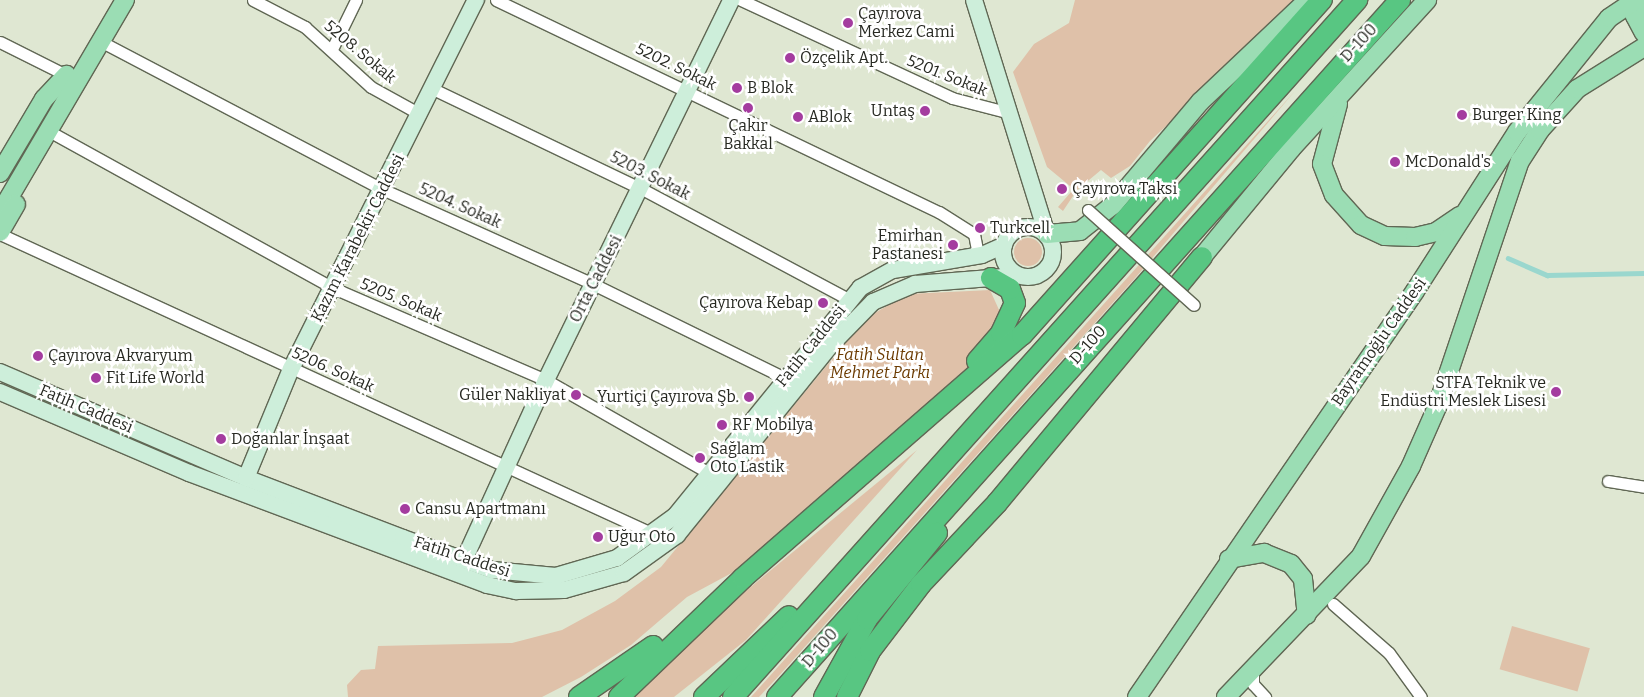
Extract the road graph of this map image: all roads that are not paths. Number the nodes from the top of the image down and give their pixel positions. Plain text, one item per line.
1 (112, 0) edge
2 (124, 0) edge
3 (253, 0) edge
4 (356, 0) edge
5 (476, 0) edge
6 (496, 0) edge
7 (730, 0) edge
8 (741, 0) edge
9 (974, 0) edge
10 (1308, 0) edge
11 (1322, 0) edge
12 (1357, 0) edge
13 (1400, 0) edge
14 (1427, 0) edge
15 (1637, 0) edge
16 (1644, 33) edge
17 (100, 40) junction
18 (0, 42) edge
19 (1644, 47) edge
20 (332, 49) junction
21 (90, 57) junction
22 (66, 75) junction
23 (433, 89) junction
24 (690, 91) junction
25 (1339, 100) junction
26 (1006, 112) junction
27 (420, 114) junction
28 (56, 135) junction
29 (6, 151) edge
30 (0, 173) edge
31 (1029, 186) junction
32 (382, 189) junction
33 (642, 189) junction
34 (0, 191) edge
35 (1470, 207) junction
36 (1088, 210) dead end
37 (0, 213) edge
38 (970, 229) junction
39 (0, 233) edge
40 (1047, 234) junction
41 (1003, 243) junction
42 (967, 257) junction
43 (1202, 257) joint
44 (1016, 276) junction
45 (991, 278) junction
46 (593, 284) junction
47 (333, 288) junction
48 (848, 299) junction
49 (1194, 305) dead end
50 (1014, 311) junction
51 (805, 368) junction
52 (291, 369) junction
53 (0, 372) edge
54 (785, 378) junction
55 (546, 380) junction
56 (0, 392) edge
57 (779, 397) junction
58 (926, 420) junction
59 (507, 465) junction
60 (978, 470) junction
61 (711, 474) junction
62 (246, 478) junction
63 (1608, 481) dead end
64 (1644, 487) edge
65 (653, 534) junction
66 (633, 558) junction
67 (1229, 559) junction
68 (464, 560) junction
69 (844, 570) junction
70 (601, 573) junction
71 (743, 578) junction
72 (1333, 604) dead end
73 (1307, 615) junction
74 (1253, 670) junction
75 (778, 695) edge
76 (579, 697) edge
77 (619, 697) edge
78 (704, 697) edge
79 (733, 697) edge
80 (824, 697) edge
81 (847, 697) edge
82 (1137, 697) edge
83 (1226, 697) edge
84 (1265, 697) edge
85 (1421, 697) edge

1 - 22 main road
2 - 17 main road
3 - 20 street, 5208. Sokak
4 - 20 street
5 - 23 street, Kazım Karabekir Caddesi
6 - 24 street, 5202. Sokak
7 - 24 street, Orta Caddesi
8 - 26 street, 5201. Sokak
9 - 26 street
10 - 40 main road
11 - 58 highway
12 - 69 highway, D-100
13 - 60 highway, D-100 / D-100
14 - 25 main road
15 - 16 main road
15 - 35 main road, Bayramoğlu Caddesi
17 - 21 main road
17 - 32 street, 5204. Sokak
18 - 22 street
19 - 73 main road
20 - 27 street, 5208. Sokak
21 - 28 main road
21 - 37 main road
22 - 29 main road
22 - 34 main road
23 - 27 street, Kazım Karabekir Caddesi
23 - 33 street, 5203. Sokak
24 - 33 street, Orta Caddesi
24 - 38 street, 5202. Sokak
25 - 35 main road
25 - 43 main road
26 - 31 street
27 - 32 street, Kazım Karabekir Caddesi
28 - 39 main road
28 - 47 street, 5205. Sokak
29 - 30 main road
31 - 40 street
31 - 41 street
32 - 46 street, 5204. Sokak
32 - 47 street, Kazım Karabekir Caddesi
33 - 46 street, Orta Caddesi
33 - 48 street, 5203. Sokak
35 - 67 main road, Bayramoğlu Caddesi
36 - 49 street, bridge
38 - 41 street
38 - 42 street
39 - 52 street, 5206. Sokak
40 - 41 street
40 - 44 street
41 - 42 street, Fatih Caddesi
41 - 44 street
42 - 48 street, Fatih Caddesi
43 - 81 highway
44 - 45 street
44 - 50 highway
45 - 50 highway
45 - 51 street
46 - 54 street, 5204. Sokak
46 - 55 street, Orta Caddesi
47 - 52 street, Kazım Karabekir Caddesi
47 - 55 street, 5205. Sokak
48 - 51 street, Fatih Caddesi
50 - 58 highway
51 - 54 street, Fatih Caddesi
51 - 57 street
52 - 59 street, 5206. Sokak
52 - 62 street, Kazım Karabekir Caddesi
53 - 62 street, Fatih Caddesi
54 - 57 street, Fatih Caddesi
55 - 59 street, Orta Caddesi
55 - 61 street, 5205. Sokak
56 - 70 street
57 - 61 street, Fatih Caddesi
57 - 66 street
58 - 71 highway
59 - 65 street, 5206. Sokak
59 - 68 street, Orta Caddesi
60 - 75 highway, D-100 / D-100
60 - 80 highway
61 - 65 street, Fatih Caddesi
62 - 68 street, Fatih Caddesi
63 - 64 street
65 - 66 street, Fatih Caddesi
66 - 70 street, Fatih Caddesi
67 - 73 main road
67 - 82 main road, Bayramoğlu Caddesi
68 - 70 street, Fatih Caddesi
69 - 78 highway
69 - 79 highway, D-100
71 - 76 highway
71 - 77 highway
72 - 85 street
73 - 74 main road
74 - 83 main road
74 - 84 street

